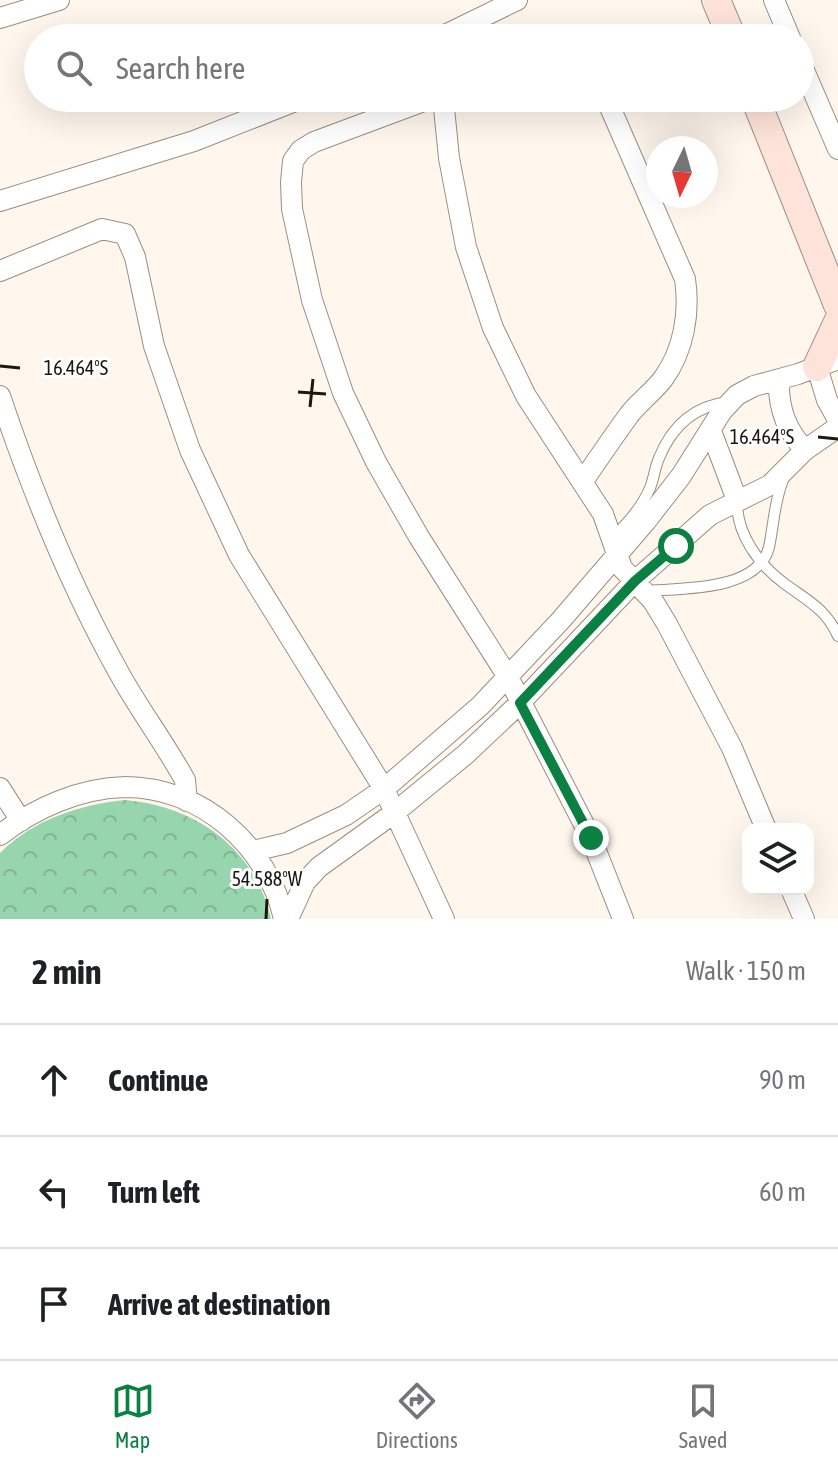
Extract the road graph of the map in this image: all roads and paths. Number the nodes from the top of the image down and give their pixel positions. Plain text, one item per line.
1 (59, 0) edge
2 (517, 0) edge
3 (716, 0) edge
4 (774, 0) edge
5 (0, 18) edge
6 (468, 24) edge
7 (726, 24) edge
8 (784, 24) edge
9 (814, 93) edge
10 (268, 112) edge
11 (394, 112) edge
12 (444, 112) edge
13 (612, 112) edge
14 (761, 112) edge
15 (838, 149) edge
16 (0, 201) edge
17 (0, 271) edge
18 (838, 305) edge
19 (838, 322) edge
20 (828, 363) edge
21 (779, 380) junction
22 (0, 396) edge
23 (730, 402) junction
24 (838, 420) edge
25 (838, 427) edge
26 (711, 431) junction
27 (805, 450) junction
28 (787, 470) junction
29 (583, 481) junction
30 (737, 500) junction
31 (615, 546) junction
32 (762, 560) junction
33 (640, 586) junction
34 (838, 636) edge
35 (508, 677) junction
36 (520, 703) junction
37 (0, 788) edge
38 (384, 789) junction
39 (187, 801) junction
40 (394, 813) junction
41 (21, 821) junction
42 (763, 823) edge
43 (0, 835) edge
44 (253, 851) junction
45 (794, 895) edge
46 (286, 919) edge
47 (444, 919) edge
48 (623, 919) edge
49 (804, 919) edge

1 - 5 street
2 - 6 street
3 - 7 main road
4 - 8 street
9 - 15 street
10 - 16 street
11 - 35 street
12 - 29 street
13 - 29 street
14 - 18 main road
17 - 38 street
19 - 20 main road
20 - 21 street
20 - 24 street
21 - 23 street
21 - 27 street
22 - 39 street
23 - 26 street
23 - 31 lane
25 - 27 street
26 - 30 street
26 - 31 street
27 - 28 street
28 - 30 street
28 - 32 lane
29 - 31 street
30 - 32 lane
30 - 33 street
31 - 33 street
31 - 35 street
32 - 33 lane
32 - 34 lane
33 - 36 street
33 - 42 street
35 - 36 street
35 - 38 street
36 - 40 street
36 - 48 street
37 - 41 street
38 - 40 street
38 - 44 street
39 - 41 street
39 - 44 street
40 - 46 street
40 - 47 street
41 - 43 street
44 - 46 street
45 - 49 street

